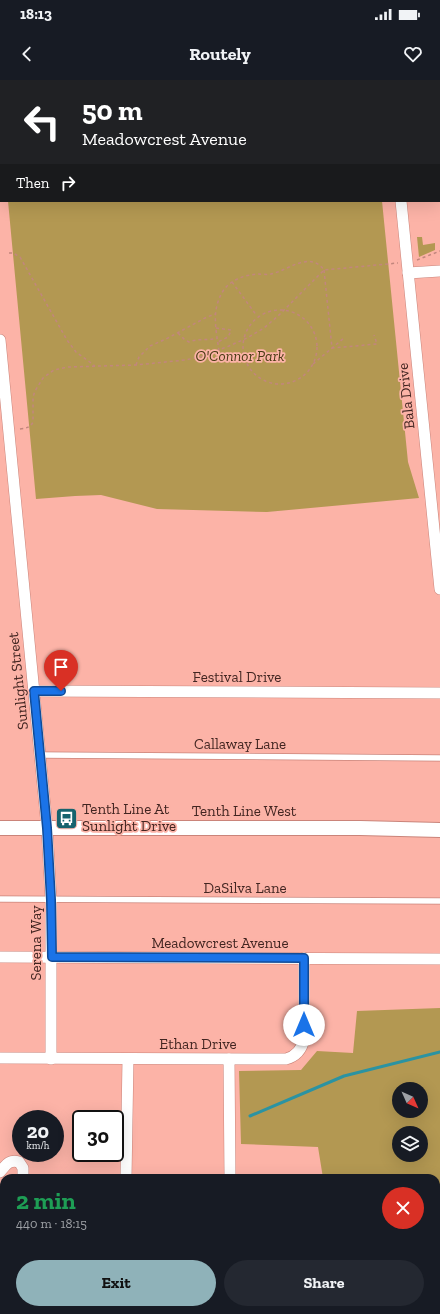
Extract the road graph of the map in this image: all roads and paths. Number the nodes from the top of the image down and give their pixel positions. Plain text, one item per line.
1 (401, 202) edge
2 (440, 251) edge
3 (9, 253) dead end
4 (408, 261) junction
5 (324, 270) junction
6 (440, 271) edge
7 (408, 273) junction
8 (232, 282) junction
9 (285, 310) junction
10 (215, 314) junction
11 (258, 316) junction
12 (216, 328) junction
13 (178, 333) junction
14 (374, 335) dead end
15 (217, 338) junction
16 (344, 338) dead end
17 (0, 340) edge
18 (242, 340) junction
19 (218, 342) junction
20 (332, 348) junction
21 (218, 351) junction
22 (136, 365) junction
23 (312, 365) junction
24 (96, 366) junction
25 (4, 418) edge
26 (24, 428) dead end
27 (440, 589) edge
28 (34, 691) junction
29 (440, 693) edge
30 (40, 755) junction
31 (440, 758) edge
32 (0, 828) edge
33 (47, 828) junction
34 (440, 830) edge
35 (0, 899) edge
36 (51, 900) junction
37 (440, 901) edge
38 (0, 957) edge
39 (52, 957) junction
40 (304, 958) junction
41 (440, 959) edge
42 (0, 1058) edge
43 (51, 1059) junction
44 (128, 1059) junction
45 (229, 1060) junction
46 (0, 1172) edge
47 (23, 1174) edge
48 (126, 1174) edge
49 (230, 1174) edge

1 - 4 street, Bala Drive
2 - 4 path
3 - 24 path
4 - 5 path
4 - 7 street, Bala Drive
5 - 8 path
5 - 9 path
5 - 20 path
6 - 7 street
7 - 27 street, Bala Drive
8 - 10 path
8 - 11 path
9 - 11 path
9 - 18 path
9 - 23 path
10 - 12 path
10 - 13 path
11 - 18 path
12 - 15 path
12 - 19 path
13 - 15 path
13 - 22 path
14 - 20 path
15 - 19 path
16 - 20 path
17 - 25 street, Sunlight Street
18 - 21 path
18 - 23 path
19 - 21 path
20 - 23 path
21 - 22 path
22 - 24 path
24 - 26 path
25 - 28 street, Sunlight Street
28 - 29 street, Festival Drive
28 - 30 street, Sunlight Street
30 - 31 lane, Callaway Lane
30 - 33 street, Sunlight Street
32 - 33 street, Tenth Line West
33 - 34 street, Tenth Line West
33 - 36 street, Serena Way
35 - 36 lane, DaSilva Lane
36 - 37 lane, DaSilva Lane
36 - 39 street, Serena Way
38 - 39 street, Meadowcrest Avenue
39 - 40 street, Meadowcrest Avenue
39 - 43 street, Serena Way
40 - 41 street, Meadowcrest Avenue
40 - 45 street, Ethan Drive
42 - 43 street, Ethan Drive
43 - 44 street, Ethan Drive
44 - 45 street, Ethan Drive
44 - 48 street
45 - 49 street
46 - 47 street

